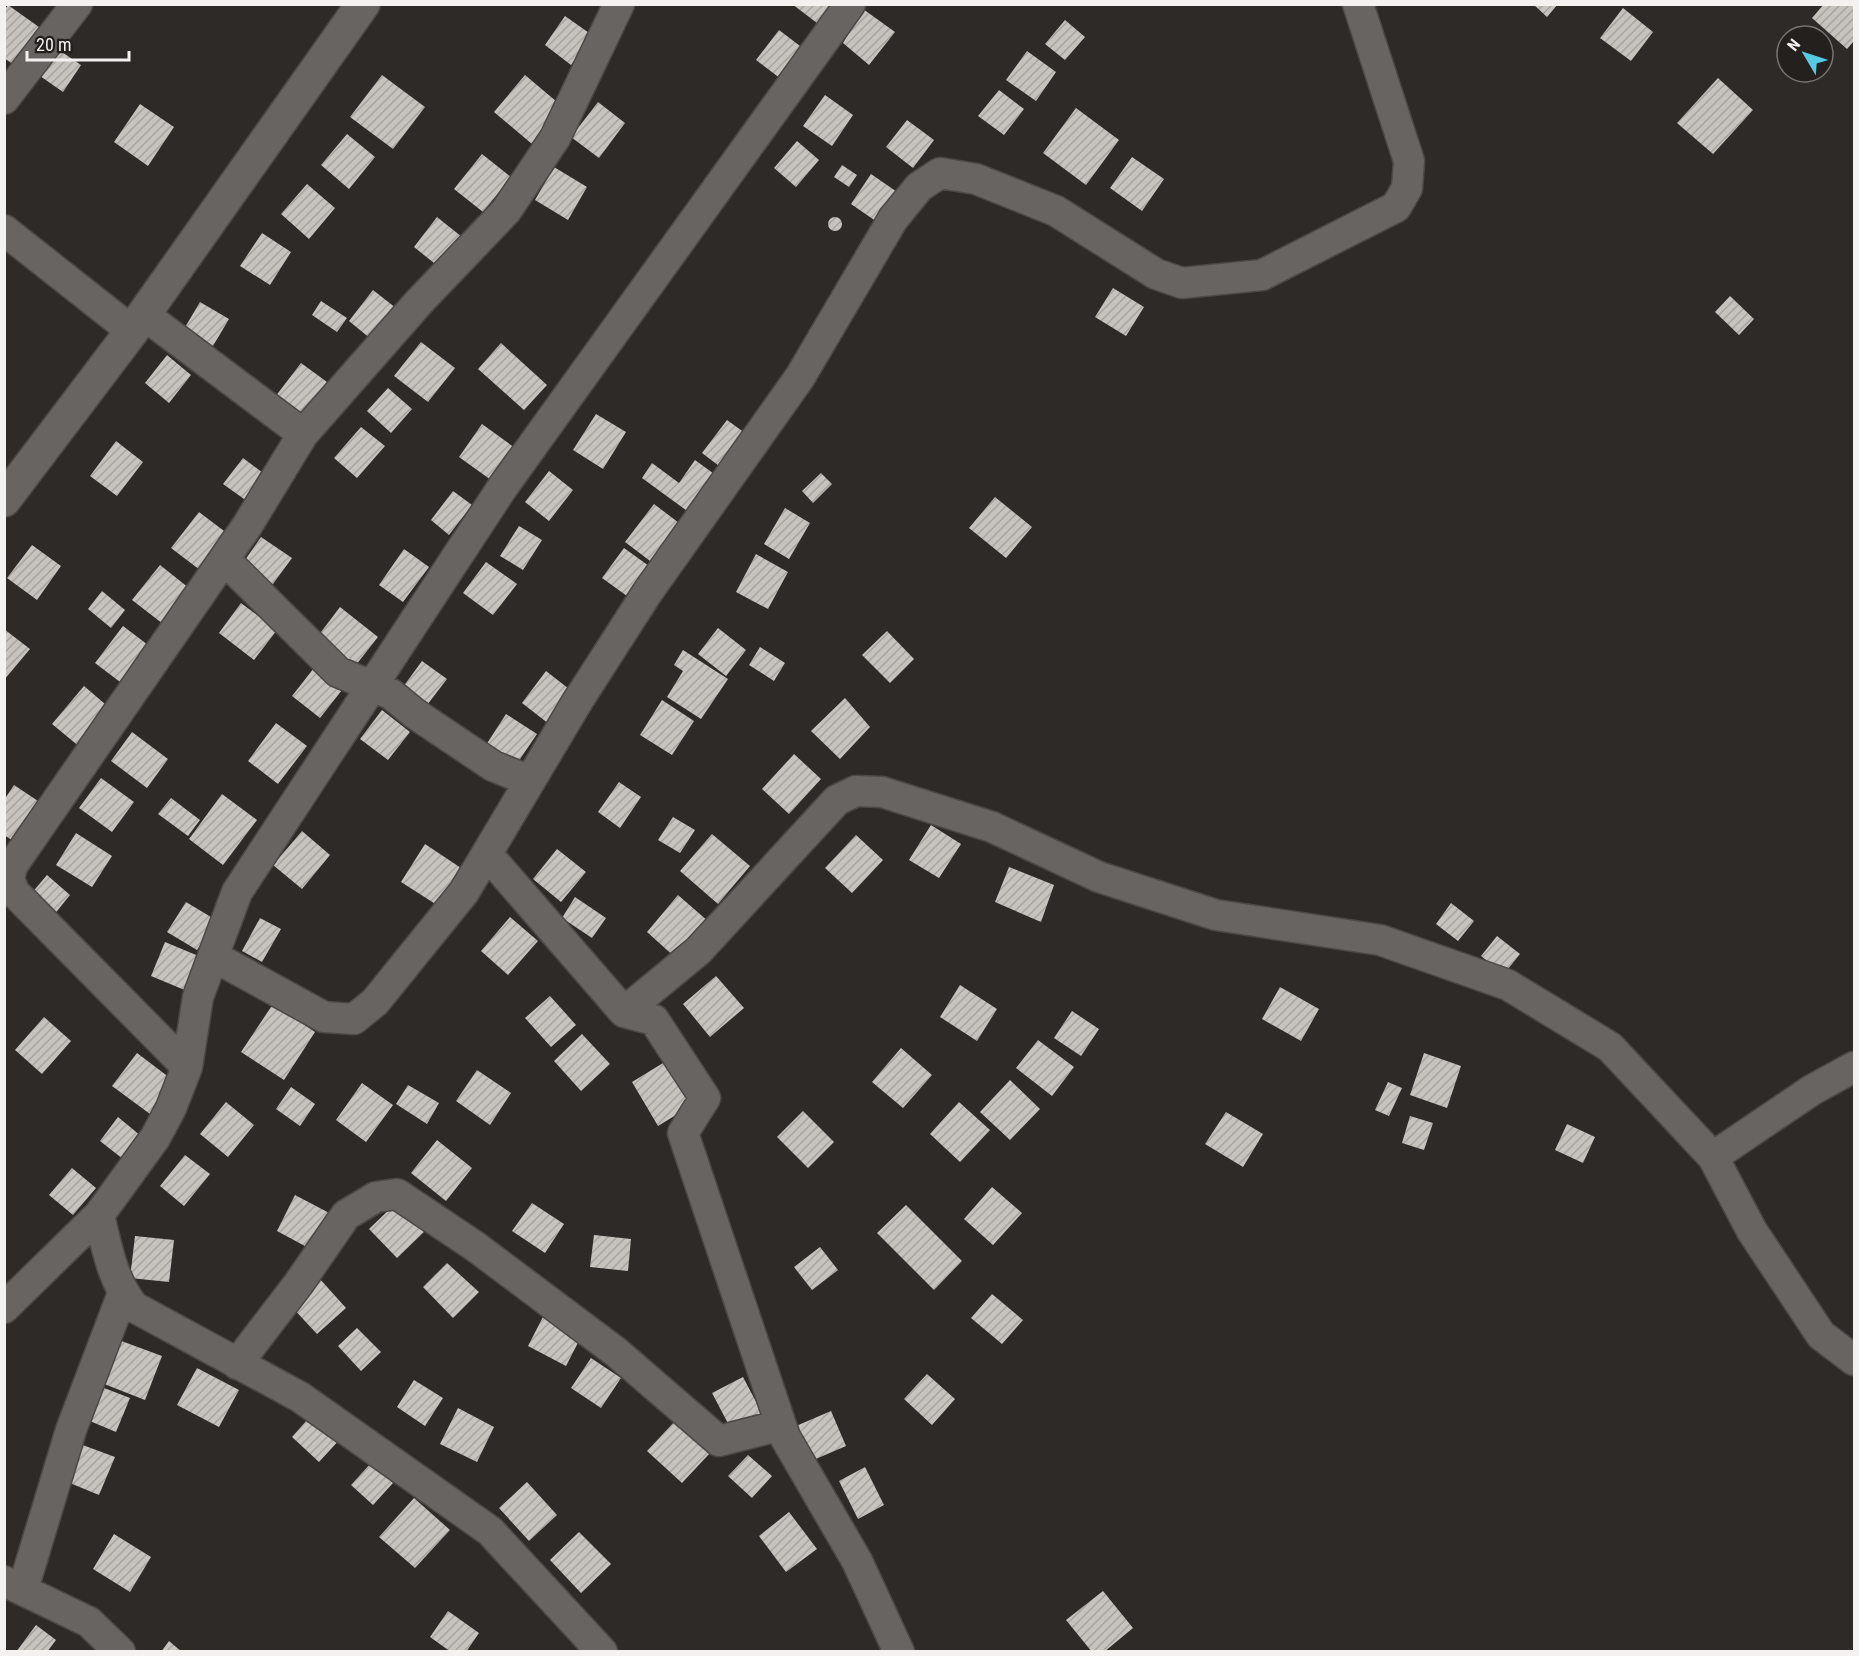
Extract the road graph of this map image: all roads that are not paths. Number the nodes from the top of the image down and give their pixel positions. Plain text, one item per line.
1 (77, 4) edge
2 (363, 4) edge
3 (619, 4) edge
4 (850, 4) edge
5 (1358, 4) edge
6 (4, 99) edge
7 (4, 230) edge
8 (137, 322) junction
9 (303, 434) junction
10 (4, 500) edge
11 (225, 560) junction
12 (370, 687) junction
13 (530, 781) junction
14 (487, 854) junction
15 (213, 956) junction
16 (624, 1012) junction
17 (187, 1067) junction
18 (1854, 1067) edge
19 (1713, 1157) junction
20 (99, 1215) junction
21 (123, 1293) junction
22 (4, 1308) edge
23 (1854, 1360) edge
24 (237, 1364) junction
25 (781, 1425) junction
26 (14, 1585) edge
27 (120, 1652) edge
28 (602, 1652) edge
29 (899, 1652) edge

1 - 6 street
2 - 8 main road
3 - 9 street
4 - 12 street
5 - 13 street
7 - 8 street
8 - 9 street
8 - 10 main road
9 - 11 street
11 - 12 street
11 - 17 street
12 - 13 street
12 - 15 street
13 - 14 street
14 - 15 street
14 - 16 street
15 - 17 street
16 - 19 street
16 - 25 street
17 - 20 street
18 - 19 street
19 - 23 street
20 - 21 street
20 - 22 street
21 - 24 street
21 - 26 street
24 - 25 street
24 - 28 street
25 - 29 street
26 - 27 street

